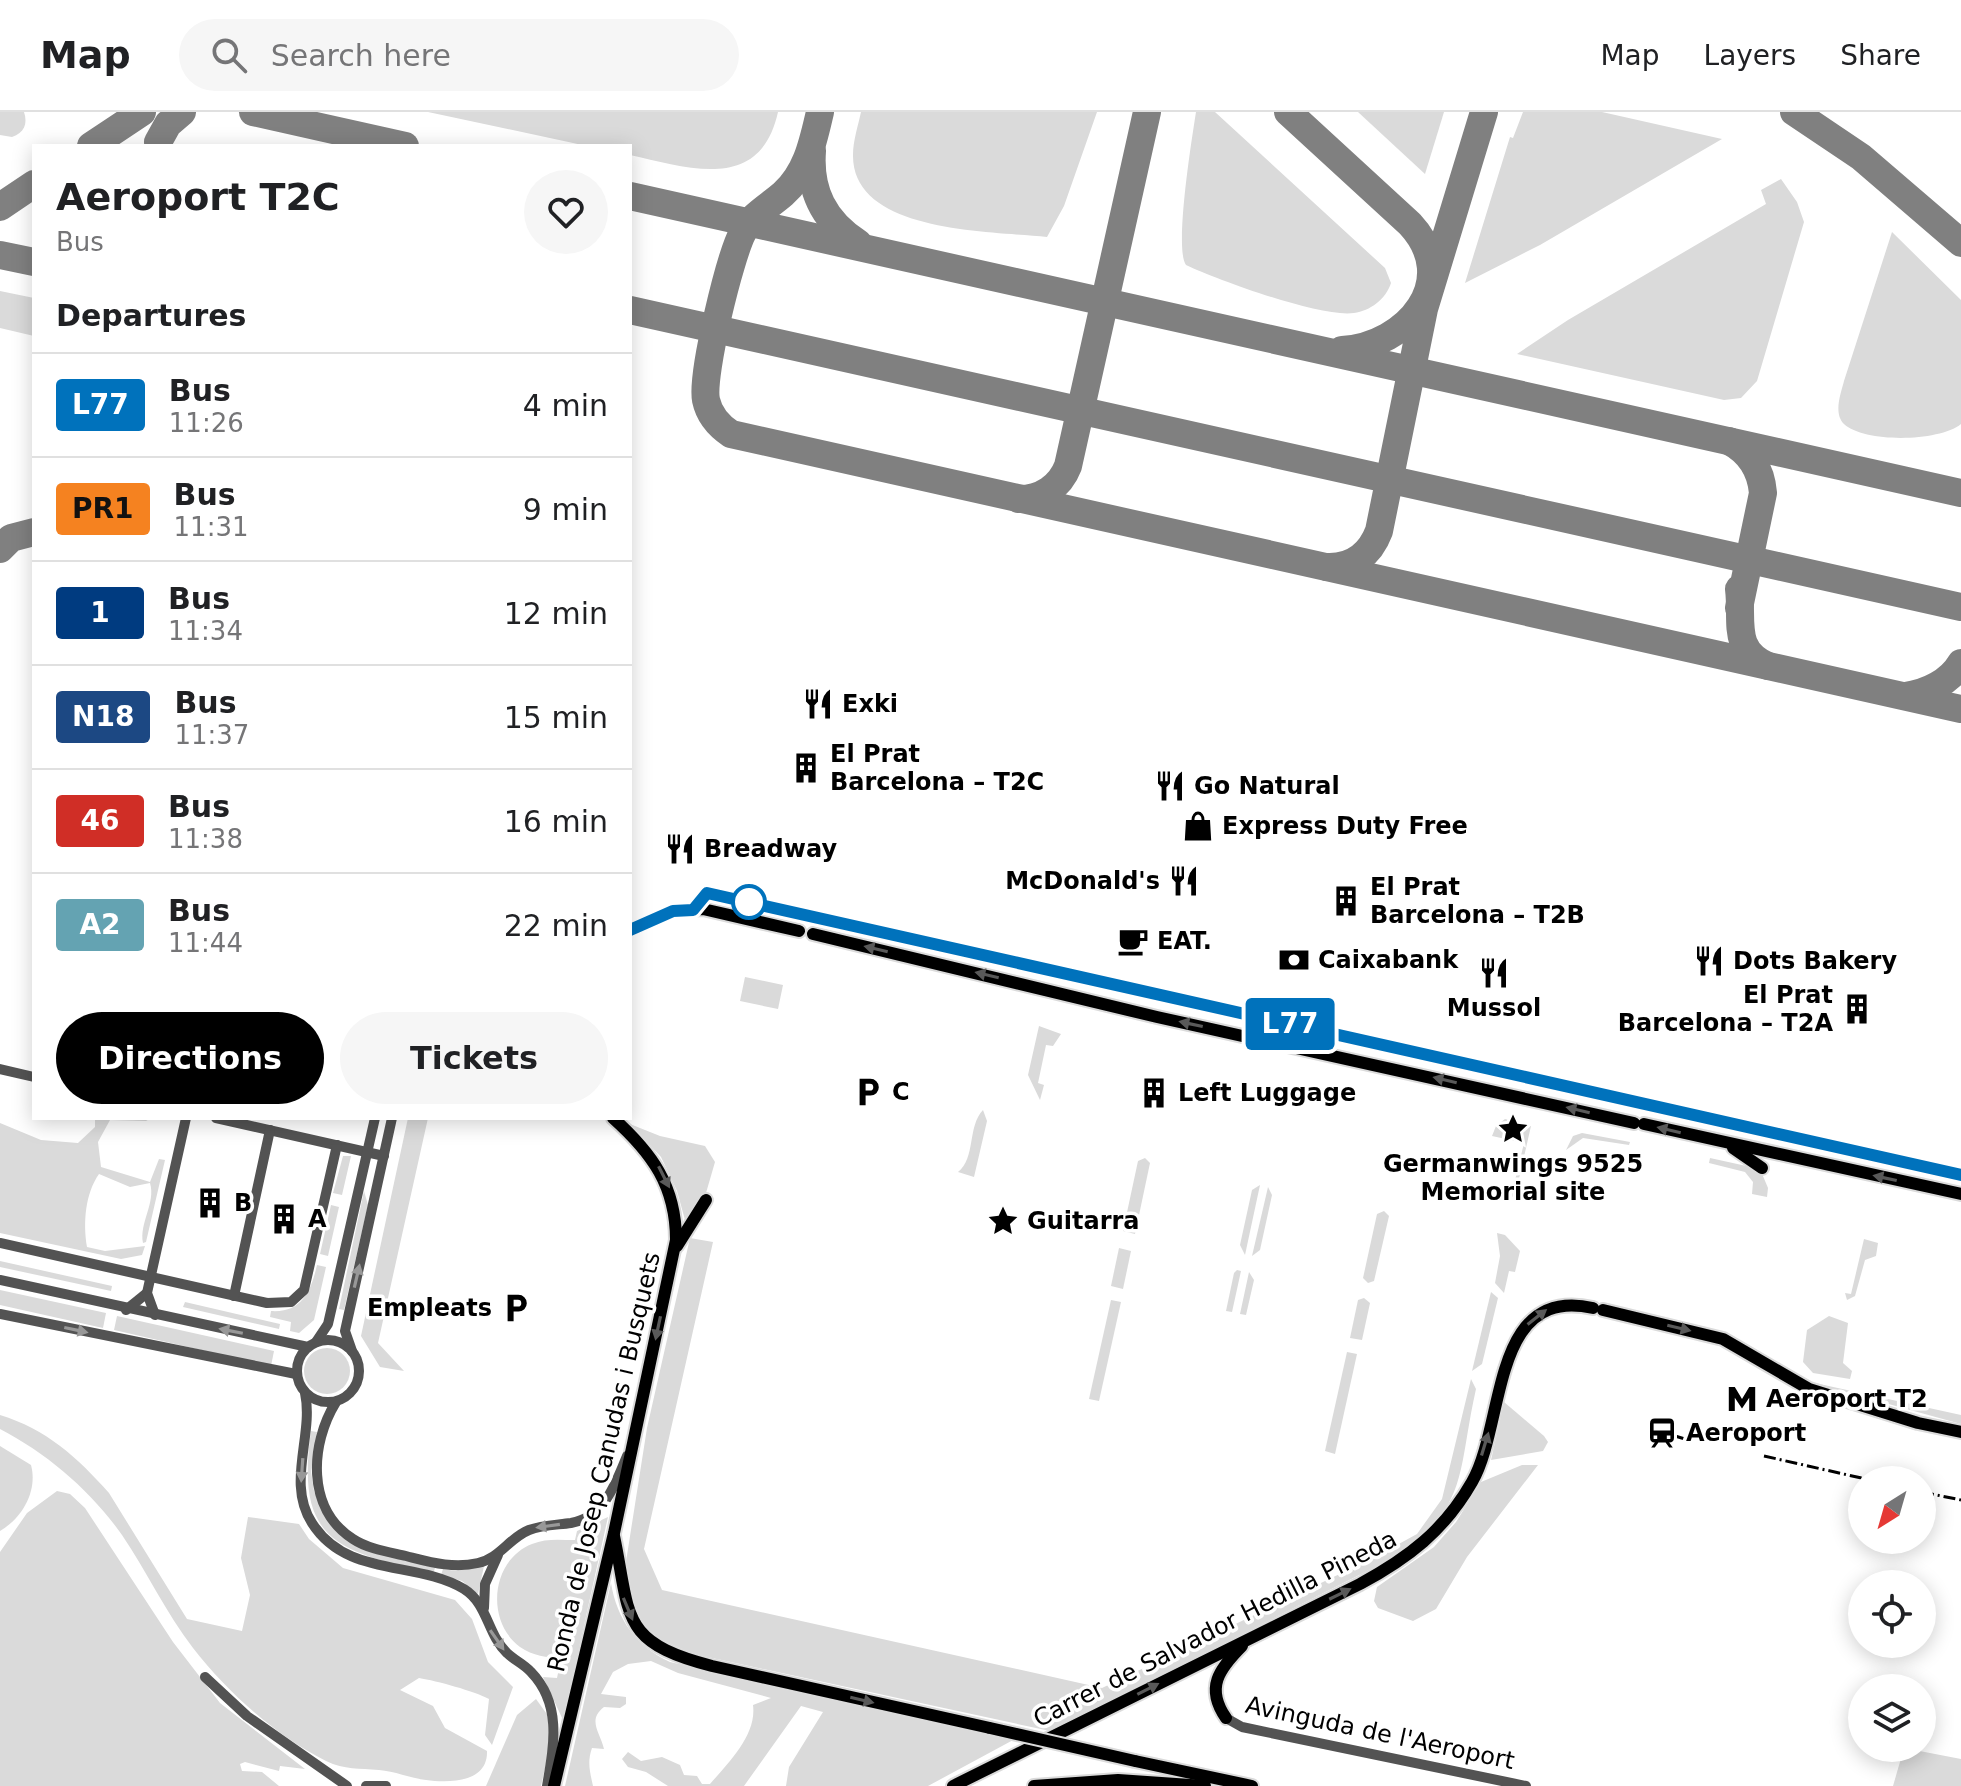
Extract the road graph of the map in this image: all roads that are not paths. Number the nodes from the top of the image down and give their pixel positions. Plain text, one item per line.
1 (707, 893) dead end
2 (693, 910) junction
3 (632, 929) edge
4 (0, 1069) edge
5 (32, 1077) edge
6 (186, 1120) edge
7 (225, 1120) edge
8 (375, 1120) edge
9 (392, 1120) edge
10 (615, 1120) edge
11 (270, 1130) junction
12 (1727, 1144) junction
13 (337, 1145) junction
14 (368, 1152) junction
15 (384, 1156) junction
16 (1762, 1168) dead end
17 (1961, 1194) edge
18 (706, 1200) dead end
19 (0, 1243) edge
20 (674, 1253) junction
21 (151, 1277) junction
22 (0, 1280) edge
23 (147, 1293) junction
24 (234, 1296) junction
25 (126, 1310) junction
26 (0, 1314) edge
27 (155, 1315) junction
28 (312, 1344) junction
29 (352, 1351) junction
30 (296, 1374) junction
31 (305, 1393) junction
32 (336, 1402) junction
33 (1961, 1432) edge
34 (634, 1439) junction
35 (614, 1533) junction
36 (498, 1555) junction
37 (484, 1608) junction
38 (1254, 1636) junction
39 (205, 1677) dead end
40 (1226, 1718) joint
41 (347, 1786) edge
42 (366, 1786) edge
43 (386, 1786) edge
44 (547, 1786) edge
45 (554, 1786) edge
46 (953, 1786) edge
47 (1034, 1786) edge
48 (1205, 1786) edge
49 (1252, 1786) edge
50 (1526, 1786) edge

1 - 2 street
2 - 3 main road
12 -> 2 main road
4 - 5 street
6 - 21 street
7 - 11 street
8 - 14 street
9 - 15 street
10 -> 20 main road, Ronda de Josep Canudas i Busquets
11 - 13 street
11 - 24 street
12 - 16 main road
17 -> 12 main road
13 - 14 street
13 - 24 street
14 - 15 street
14 - 28 street
29 -> 15 street
18 - 20 main road
19 - 21 street
20 -> 34 main road, Ronda de Josep Canudas i Busquets
21 - 23 street
21 - 24 street
22 - 25 street
23 - 25 street
23 - 27 street
25 - 27 street
26 -> 30 street
28 -> 27 street
28 - 29 street
28 - 30 street
29 - 32 street
30 - 31 street
31 - 32 street
31 -> 37 street
32 - 36 street
38 -> 33 main road, Carrer de Salvador Hedilla Pineda
34 - 35 main road, Ronda de Josep Canudas i Busquets
34 -> 36 street
35 - 45 main road, Ronda de Josep Canudas i Busquets
35 -> 49 main road, bridge
36 - 37 street
37 -> 44 street
38 - 40 main road
46 -> 38 main road, Carrer de Salvador Hedilla Pineda
39 - 41 street
40 - 50 street, Avinguda de l'Aeroport
42 - 43 street
47 - 48 main road

